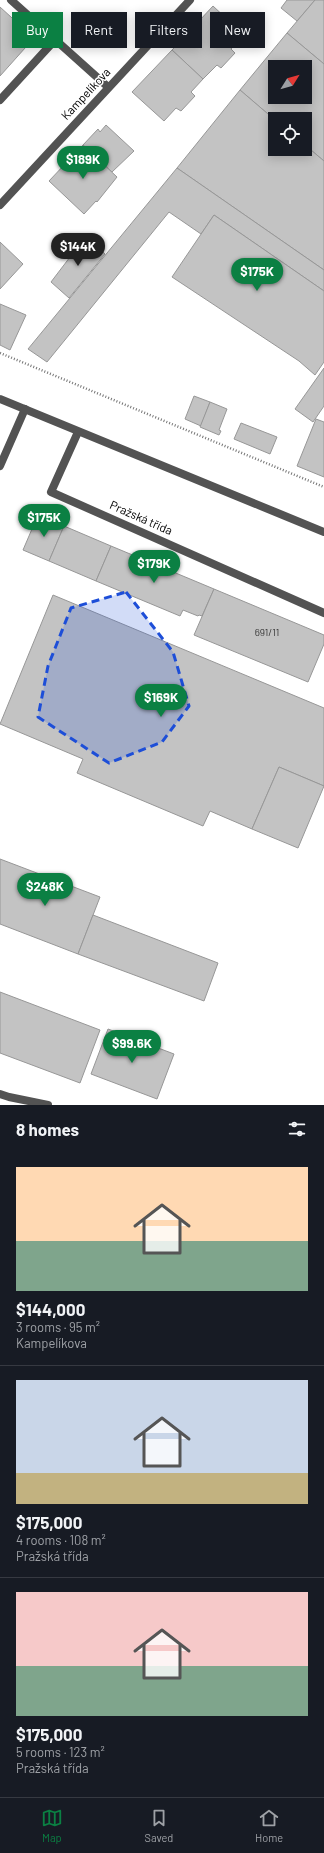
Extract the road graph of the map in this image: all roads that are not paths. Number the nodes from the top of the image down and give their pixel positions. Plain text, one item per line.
1 (11, 0) edge
2 (190, 0) edge
3 (24, 12) edge
4 (63, 47) edge
5 (48, 48) edge
6 (108, 87) junction
7 (0, 100) edge
8 (0, 205) edge
9 (0, 398) edge
10 (25, 409) junction
11 (78, 432) junction
12 (0, 466) edge
13 (324, 532) edge
14 (324, 613) edge
15 (0, 1094) edge
16 (48, 1105) edge

1 - 3 street
2 - 6 street, Kampelíkova
4 - 6 street
5 - 7 street
6 - 8 street, Kampelíkova
9 - 10 street
10 - 11 street
10 - 12 street
11 - 13 street
11 - 14 street, Pražská třída
15 - 16 street

